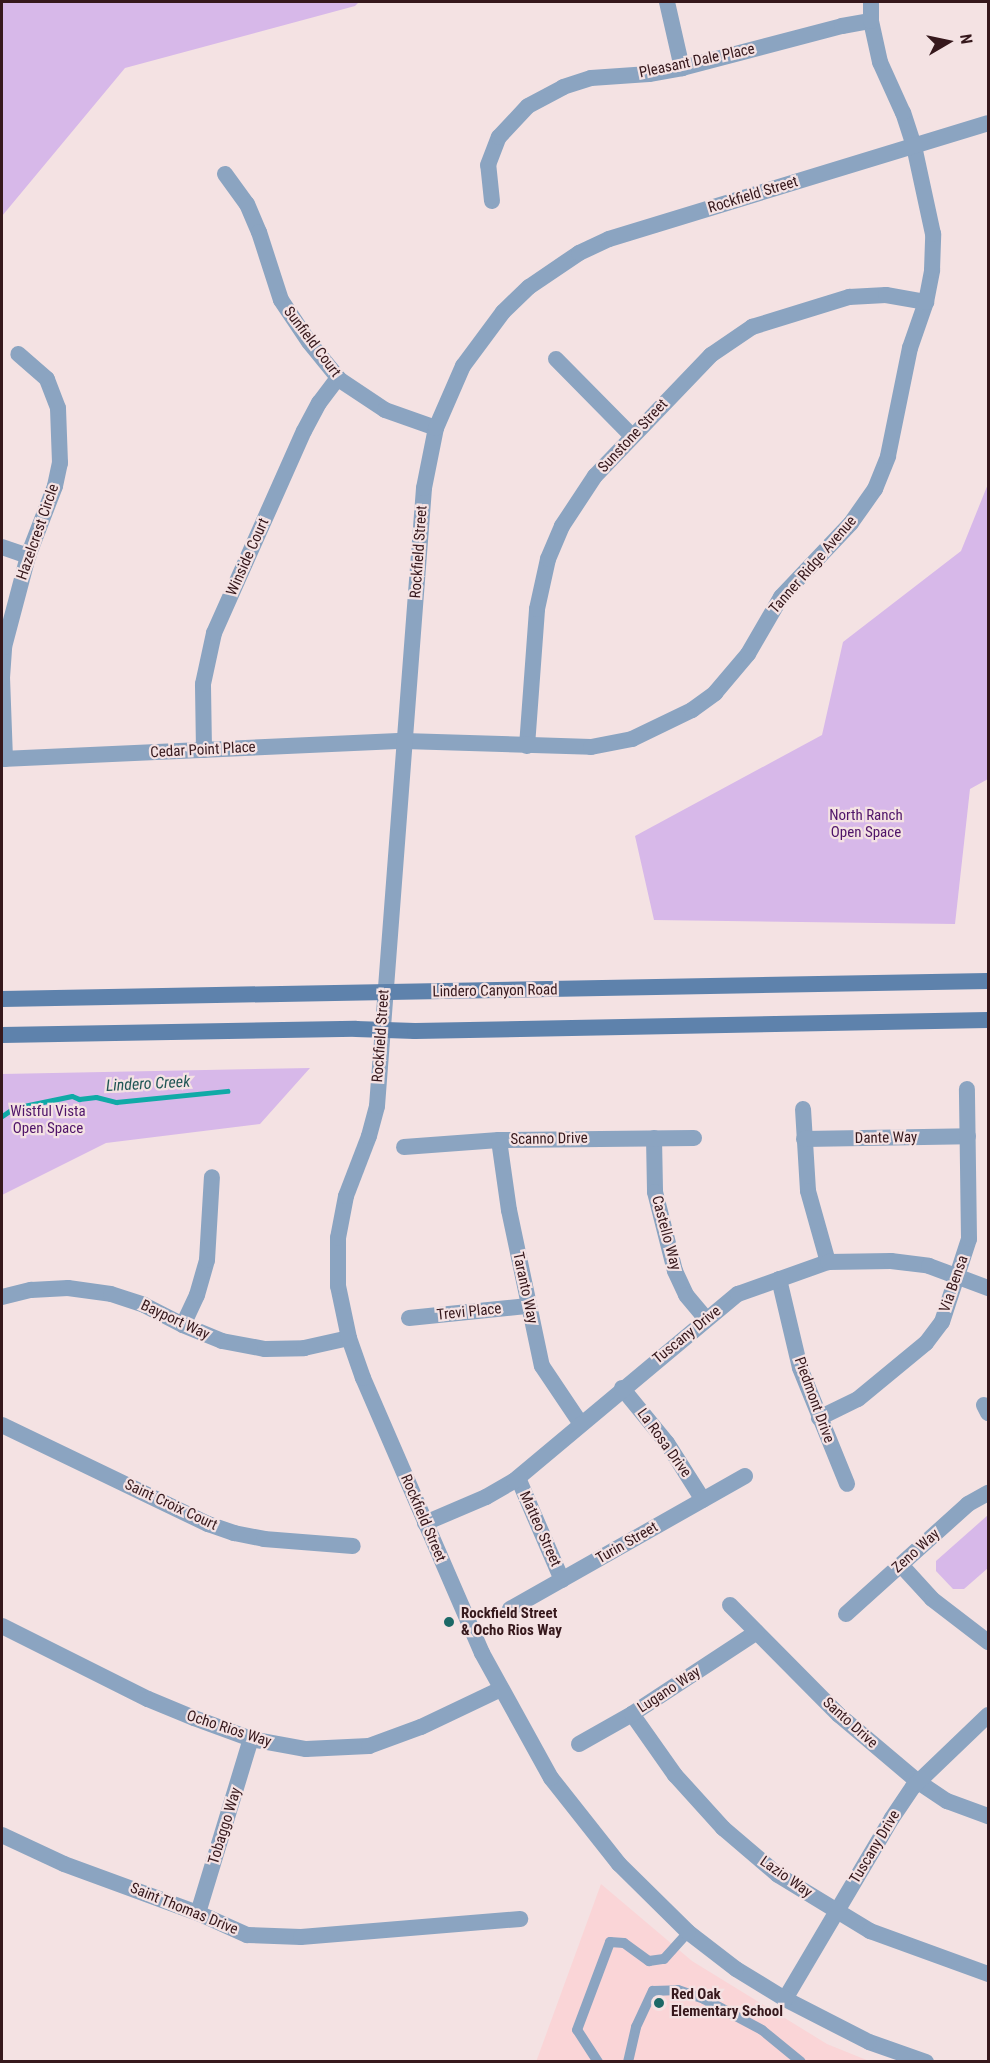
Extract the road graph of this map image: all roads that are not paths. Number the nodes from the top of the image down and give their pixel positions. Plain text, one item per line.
1 (667, 2) edge
2 (871, 2) edge
3 (871, 21) junction
4 (682, 68) junction
5 (988, 123) edge
6 (914, 146) junction
7 (225, 174) dead end
8 (492, 201) dead end
9 (926, 302) junction
10 (18, 354) dead end
11 (556, 359) dead end
12 (338, 378) junction
13 (436, 428) junction
14 (632, 436) junction
15 (2, 547) edge
16 (28, 556) junction
17 (404, 741) junction
18 (527, 746) junction
19 (204, 750) junction
20 (3, 759) edge
21 (988, 981) edge
22 (384, 993) junction
23 (2, 999) edge
24 (988, 1020) edge
25 (382, 1030) junction
26 (2, 1035) edge
27 (968, 1089) dead end
28 (803, 1109) dead end
29 (968, 1136) junction
30 (654, 1138) junction
31 (694, 1138) dead end
32 (804, 1139) junction
33 (499, 1140) junction
34 (404, 1147) dead end
35 (212, 1177) dead end
36 (828, 1262) junction
37 (959, 1275) junction
38 (779, 1279) junction
39 (988, 1288) edge
40 (2, 1297) edge
41 (528, 1306) junction
42 (409, 1318) dead end
43 (706, 1319) junction
44 (183, 1325) junction
45 (350, 1338) junction
46 (622, 1388) junction
47 (819, 1418) junction
48 (581, 1424) junction
49 (2, 1425) edge
50 (745, 1476) dead end
51 (518, 1478) junction
52 (847, 1484) dead end
53 (988, 1493) edge
54 (703, 1500) junction
55 (425, 1523) junction
56 (353, 1546) dead end
57 (901, 1565) junction
58 (562, 1580) junction
59 (730, 1605) dead end
60 (510, 1610) dead end
61 (846, 1614) dead end
62 (2, 1626) edge
63 (757, 1632) junction
64 (988, 1642) edge
65 (501, 1689) junction
66 (632, 1714) junction
67 (988, 1715) edge
68 (251, 1739) junction
69 (579, 1744) dead end
70 (919, 1782) junction
71 (988, 1816) edge
72 (2, 1834) edge
73 (837, 1911) junction
74 (198, 1913) junction
75 (520, 1919) dead end
76 (688, 1932) junction
77 (988, 1974) edge
78 (786, 1999) junction
79 (597, 2061) edge
80 (628, 2061) edge
81 (801, 2061) edge
82 (926, 2061) edge

1 - 4 street
2 - 3 street, Tanner Ridge Avenue
3 - 4 street, Pleasant Dale Place
3 - 6 street, Tanner Ridge Avenue
4 - 8 street, Pleasant Dale Place
5 - 6 street, Rockfield Street
6 - 9 street, Tanner Ridge Avenue
6 - 13 street, Rockfield Street
7 - 12 street, Sunfield Court
9 - 14 street, Sunstone Street
9 - 18 street, Tanner Ridge Avenue
10 - 16 street, Hazelcrest Circle
11 - 14 street
12 - 13 street, Sunfield Court
12 - 19 street, Winside Court
13 - 17 street, Rockfield Street
14 - 18 street, Sunstone Street
15 - 16 street
16 - 20 street, Hazelcrest Circle
17 - 18 street, Tanner Ridge Avenue
17 - 19 street, Cedar Point Place
17 - 22 street, Rockfield Street
19 - 20 street, Cedar Point Place
21 - 22 main road, Lindero Canyon Road
22 - 23 main road, Lindero Canyon Road
22 - 25 street, Rockfield Street
24 - 25 main road
25 - 26 main road
25 - 45 street, Rockfield Street
27 - 29 street, Via Bensa
28 - 32 street
29 - 32 street, Dante Way
29 - 37 street, Via Bensa
30 - 31 street, Scanno Drive
30 - 33 street, Scanno Drive
30 - 43 street, Castello Way
32 - 36 street
33 - 34 street, Scanno Drive
33 - 41 street, Taranto Way
35 - 44 street
36 - 37 street, Tuscany Drive
36 - 38 street, Tuscany Drive
37 - 39 street, Tuscany Drive
37 - 47 street, Via Bensa
38 - 43 street, Tuscany Drive
38 - 47 street, Piedmont Drive
40 - 44 street, Bayport Way
41 - 42 street, Trevi Place
41 - 48 street, Taranto Way
43 - 46 street, Tuscany Drive
44 - 45 street, Bayport Way
45 - 55 street, Rockfield Street
46 - 48 street, Tuscany Drive
46 - 54 street, La Rosa Drive
47 - 52 street, Piedmont Drive
48 - 51 street, Tuscany Drive
49 - 56 street, Saint Croix Court
50 - 54 street, Turin Street
51 - 55 street, Tuscany Drive
51 - 58 street, Matteo Street
53 - 57 street, Zeno Way
54 - 58 street, Turin Street
55 - 65 street, Rockfield Street
57 - 61 street, Zeno Way
57 - 64 street
58 - 60 street, Turin Street
59 - 63 street, Santo Drive
62 - 68 street, Ocho Rios Way
63 - 66 street, Lugano Way
63 - 70 street, Santo Drive
65 - 68 street, Ocho Rios Way
65 - 76 street, Rockfield Street
66 - 69 street, Lugano Way
66 - 73 street, Lazio Way
67 - 70 street, Tuscany Drive
68 - 74 street, Tobaggo Way
70 - 71 street, Santo Drive
70 - 73 street, Tuscany Drive
72 - 74 street, Saint Thomas Drive
73 - 77 street, Lazio Way
73 - 78 street, Tuscany Drive
74 - 75 street, Saint Thomas Drive
76 - 78 street, Rockfield Street
76 - 79 lane
78 - 82 street, Rockfield Street
80 - 81 lane

